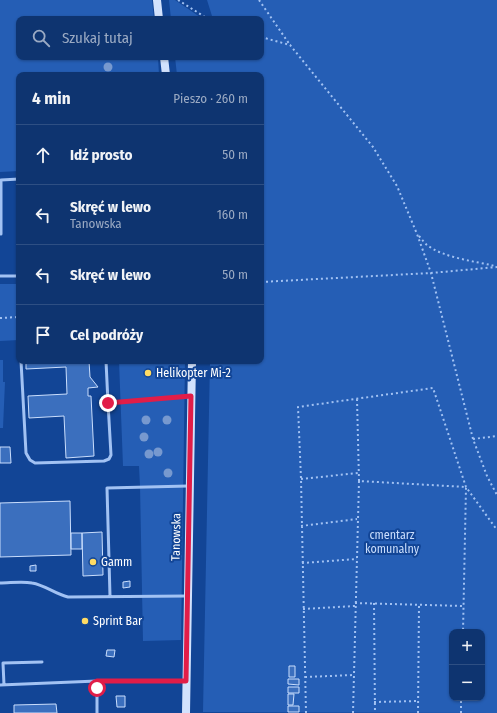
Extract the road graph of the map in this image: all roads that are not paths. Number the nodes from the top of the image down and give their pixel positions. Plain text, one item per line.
1 (157, 0) edge
2 (160, 16) edge
3 (164, 60) edge
4 (166, 72) edge
5 (16, 179) edge
6 (1, 234) dead end
7 (0, 276) edge
8 (16, 276) edge
9 (20, 364) edge
10 (106, 364) edge
11 (192, 364) edge
12 (191, 396) junction
13 (108, 403) junction
14 (189, 486) junction
15 (0, 583) edge
16 (110, 596) junction
17 (187, 596) junction
18 (42, 662) dead end
19 (97, 681) junction
20 (186, 681) junction
21 (2, 685) edge
22 (97, 713) edge
23 (186, 713) edge

1 - 2 main road
3 - 4 main road
5 - 6 lane
7 - 8 lane
9 - 13 lane
10 - 13 lane
11 - 12 main road, Tanowska
12 - 13 lane
12 - 14 main road, Tanowska
14 - 16 lane
14 - 17 main road, Tanowska
15 - 16 lane
16 - 17 lane
17 - 20 main road, Tanowska
18 - 21 lane
19 - 20 lane
19 - 21 lane
19 - 22 lane
20 - 23 main road, Tanowska

